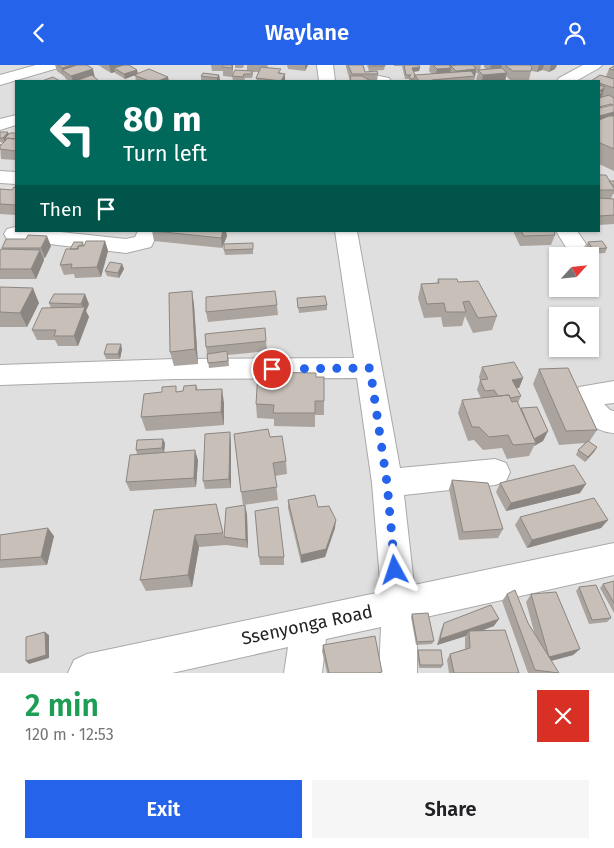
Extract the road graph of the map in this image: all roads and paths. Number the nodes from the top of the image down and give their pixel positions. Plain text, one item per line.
1 (53, 65) edge
2 (325, 65) edge
3 (594, 65) edge
4 (364, 78) edge
5 (0, 80) edge
6 (327, 80) edge
7 (377, 80) edge
8 (567, 80) edge
9 (15, 120) edge
10 (0, 125) edge
11 (0, 177) edge
12 (15, 178) edge
13 (149, 232) edge
14 (346, 232) edge
15 (15, 234) dead end
16 (370, 368) junction
17 (0, 375) edge
18 (614, 392) edge
19 (614, 422) edge
20 (495, 473) dead end
21 (387, 483) junction
22 (614, 559) edge
23 (399, 605) junction
24 (310, 624) junction
25 (87, 673) edge
26 (303, 673) edge
27 (398, 673) edge

1 - 5 street
2 - 6 street
3 - 8 street
4 - 7 street
9 - 10 street
11 - 12 street
13 - 15 street
14 - 16 street
16 - 17 street
16 - 21 street
18 - 19 street
20 - 21 street
21 - 23 street
22 - 23 street, Ssenyonga Road
23 - 24 street, Ssenyonga Road
23 - 27 street
24 - 25 street, Ssenyonga Road
24 - 26 street

